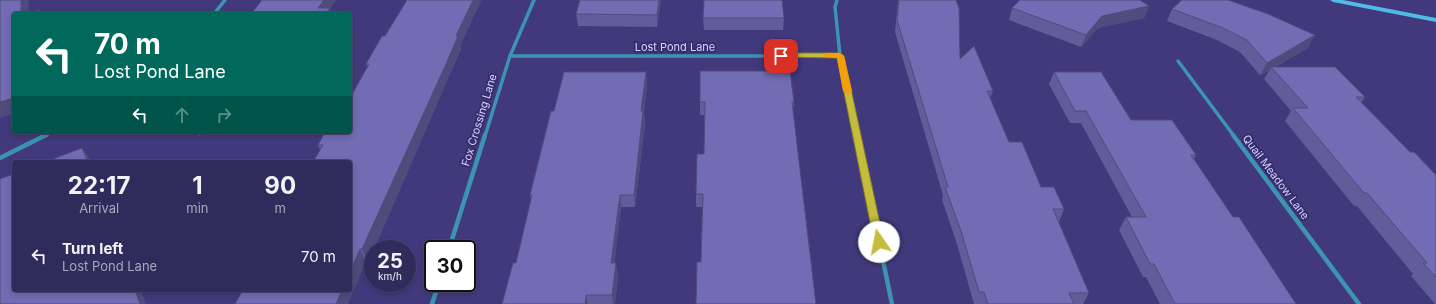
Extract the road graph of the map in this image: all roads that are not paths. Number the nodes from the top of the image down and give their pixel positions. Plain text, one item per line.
1 (226, 0) edge
2 (534, 0) edge
3 (837, 0) edge
4 (1333, 0) edge
5 (216, 12) edge
6 (1436, 20) edge
7 (510, 56) junction
8 (840, 56) junction
9 (1178, 61) dead end
10 (48, 134) edge
11 (0, 158) edge
12 (452, 240) edge
13 (436, 292) edge
14 (432, 304) edge
15 (892, 304) edge
16 (1359, 304) edge

1 - 5 street
2 - 7 street, Fox Crossing Lane
3 - 8 street
4 - 6 main road
7 - 8 street, Lost Pond Lane
7 - 12 street, Fox Crossing Lane
8 - 15 street
9 - 16 street, Quail Meadow Lane
10 - 11 street
13 - 14 street

